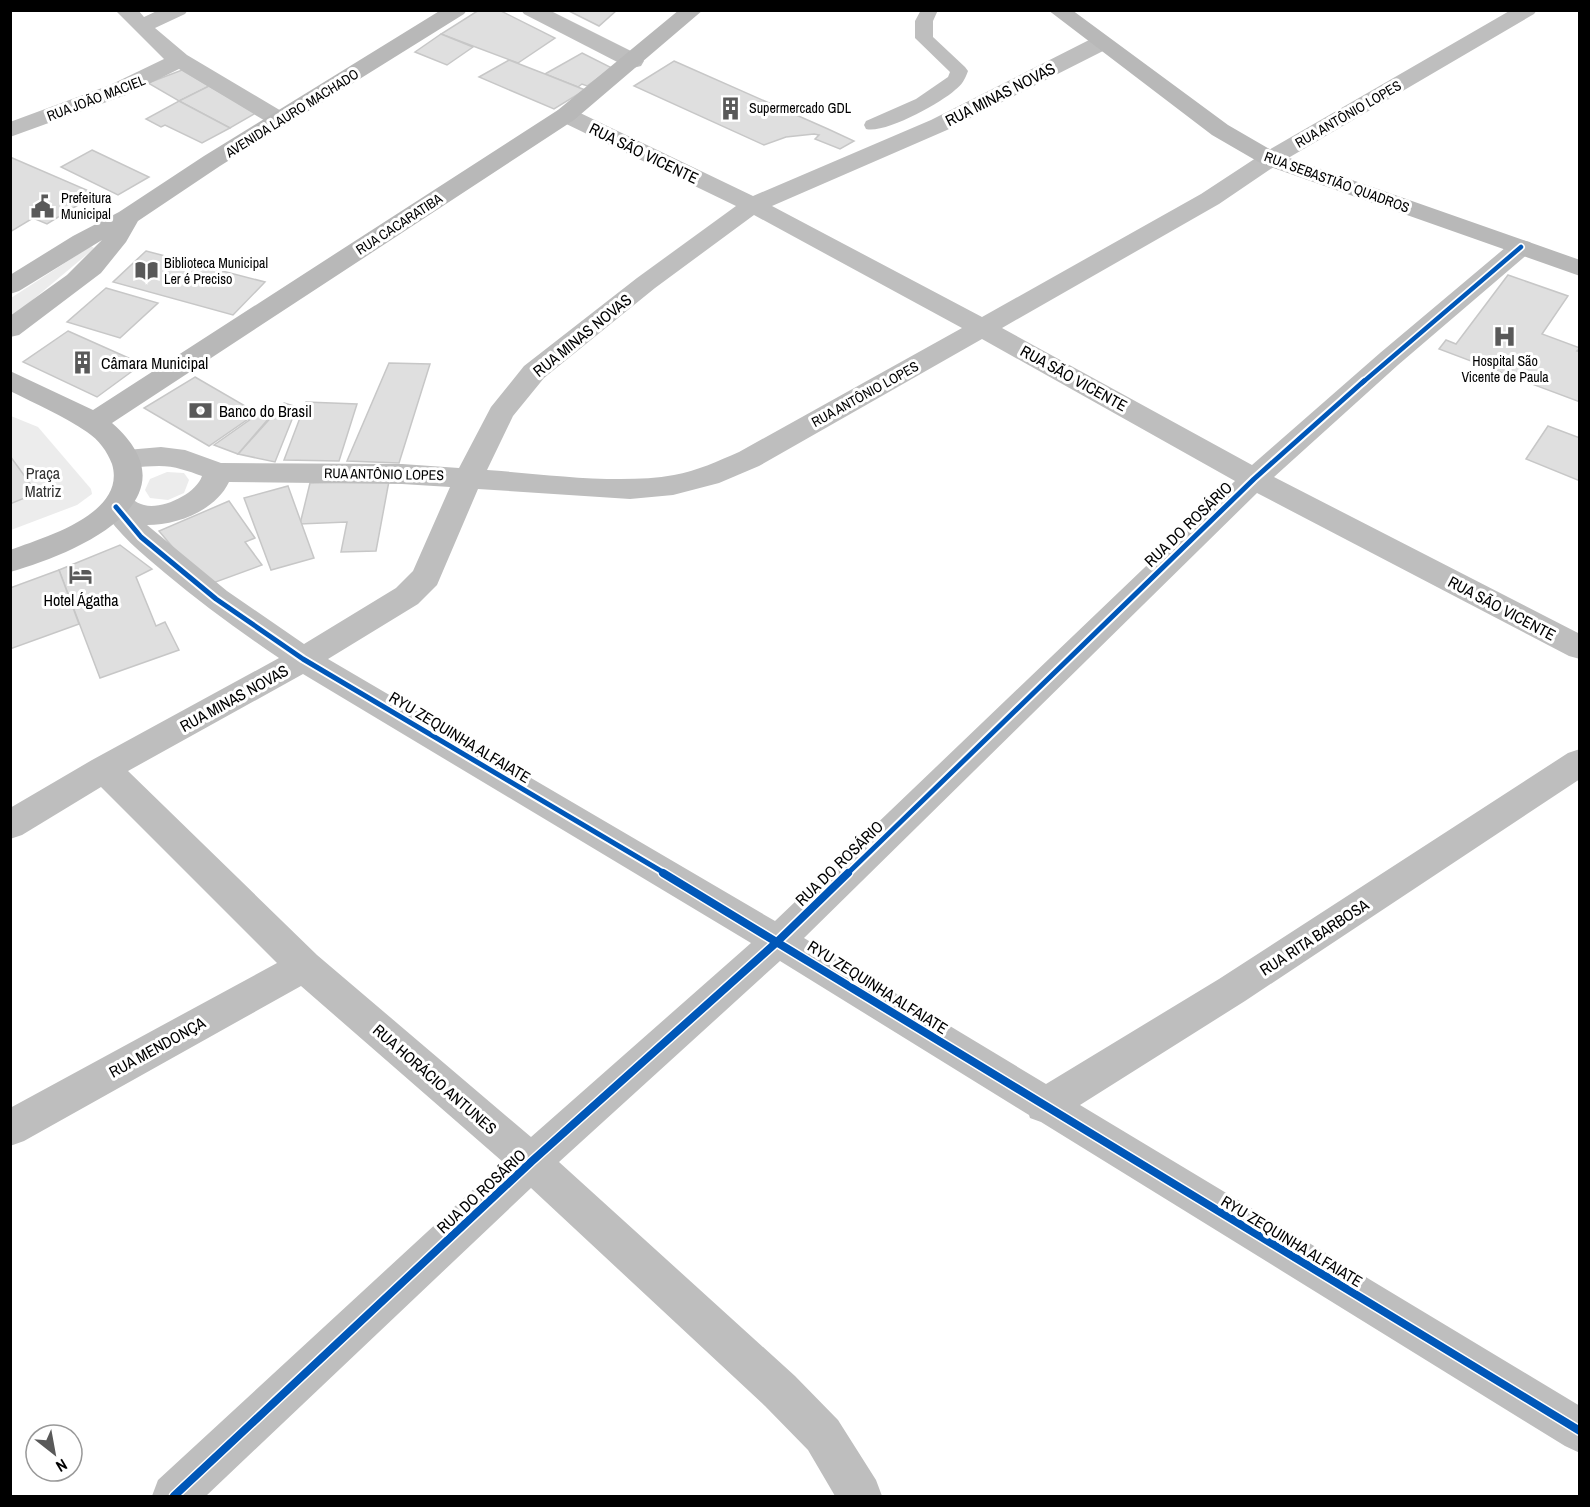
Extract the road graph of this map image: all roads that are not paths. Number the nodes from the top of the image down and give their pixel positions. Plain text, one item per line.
1 (125, 10) edge
2 (178, 10) edge
3 (457, 10) edge
4 (531, 10) edge
5 (693, 10) edge
6 (930, 10) edge
7 (1058, 10) edge
8 (1527, 10) edge
9 (141, 26) junction
10 (1101, 43) junction
11 (179, 60) junction
12 (633, 61) junction
13 (566, 115) junction
14 (280, 120) junction
15 (873, 125) dead end
16 (10, 130) edge
17 (1270, 159) junction
18 (753, 205) junction
19 (128, 217) junction
20 (1521, 247) junction
21 (1580, 269) edge
22 (10, 286) edge
23 (983, 328) junction
24 (10, 329) edge
25 (10, 380) edge
26 (93, 423) junction
27 (125, 458) junction
28 (218, 472) junction
29 (469, 477) junction
30 (1254, 479) junction
31 (118, 505) junction
32 (10, 562) edge
33 (1580, 648) edge
34 (303, 659) junction
35 (1580, 762) edge
36 (104, 770) junction
37 (10, 825) edge
38 (778, 941) junction
39 (303, 966) junction
40 (1044, 1106) junction
41 (10, 1128) edge
42 (531, 1162) junction
43 (1580, 1431) edge
44 (174, 1497) edge
45 (860, 1497) edge

1 - 9 street
2 - 9 street
3 - 14 street, AVENIDA LAURO MACHADO
4 - 12 street
5 - 12 street, RUA CACARATIBA
6 - 15 lane
7 - 10 street, RUA SEBASTIÃO QUADROS
8 - 17 street, RUA ANTÔNIO LOPES
9 - 11 street
10 - 17 street, RUA SEBASTIÃO QUADROS
10 - 18 street, RUA MINAS NOVAS
11 - 14 street
11 - 16 street, RUA JOÃO MACIEL
12 - 13 street, RUA CACARATIBA
13 - 18 street, RUA SÃO VICENTE
13 - 26 street, RUA CACARATIBA
14 - 19 street, AVENIDA LAURO MACHADO
17 - 20 street, RUA SEBASTIÃO QUADROS
17 - 23 street, RUA ANTÔNIO LOPES
18 - 23 street, RUA SÃO VICENTE
18 - 29 street, RUA MINAS NOVAS
19 - 22 street, AVENIDA LAURO MACHADO
19 - 24 street, AVENIDA LAURO MACHADO
20 - 21 street, RUA SEBASTIÃO QUADROS
20 - 30 street, RUA DO ROSÁRIO
23 - 29 street, RUA ANTÔNIO LOPES
23 - 30 street, RUA SÃO VICENTE
25 - 26 street
26 - 27 street
27 - 28 street, RUA ANTÔNIO LOPES
27 - 31 street
28 - 29 street, RUA ANTÔNIO LOPES
28 - 31 street
29 - 34 street, RUA MINAS NOVAS
30 - 33 street, RUA SÃO VICENTE
30 - 38 street, RUA DO ROSÁRIO
31 - 32 street
31 - 34 street, RYU ZEQUINHA ALFAIATE
34 - 36 street, RUA MINAS NOVAS
34 - 38 street, RYU ZEQUINHA ALFAIATE
35 - 40 street, RUA RITA BARBOSA
36 - 37 street, RUA MINAS NOVAS
36 - 39 street, RUA HORÁCIO ANTUNES
38 - 40 street, RYU ZEQUINHA ALFAIATE
38 - 42 street, RUA DO ROSÁRIO
39 - 41 street, RUA MENDONÇA
39 - 42 street, RUA HORÁCIO ANTUNES
40 - 43 street, RYU ZEQUINHA ALFAIATE
42 - 44 street, RUA DO ROSÁRIO
42 - 45 street, RUA HORÁCIO ANTUNES

